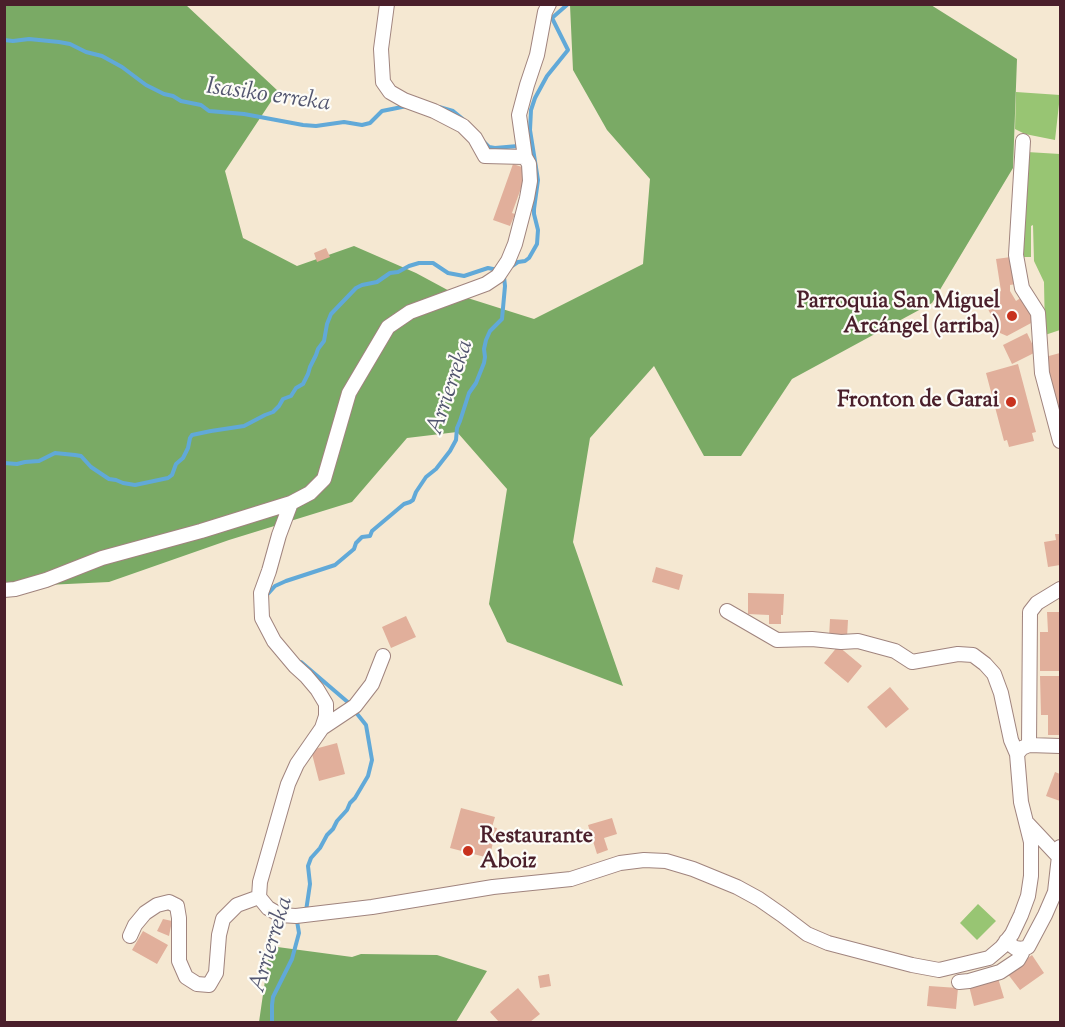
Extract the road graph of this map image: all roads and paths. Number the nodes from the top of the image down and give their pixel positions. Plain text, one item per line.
1 (387, 4) edge
2 (549, 4) edge
3 (1023, 141) dead end
4 (525, 157) junction
5 (1060, 441) edge
6 (291, 503) junction
7 (1060, 589) edge
8 (4, 591) edge
9 (728, 611) dead end
10 (383, 656) dead end
11 (322, 728) junction
12 (1060, 746) edge
13 (1023, 750) junction
14 (1026, 822) junction
15 (1060, 852) edge
16 (259, 897) junction
17 (130, 936) dead end
18 (1006, 941) junction
19 (1022, 950) junction
20 (959, 982) dead end

1 - 4 street
2 - 4 street
3 - 5 street
4 - 6 street
6 - 8 street
6 - 11 street
7 - 13 street
9 - 13 street
10 - 11 street
11 - 16 street
12 - 13 street
13 - 14 street
14 - 15 street
14 - 18 street
15 - 19 street
16 - 17 street
16 - 18 street
18 - 19 street
19 - 20 street

